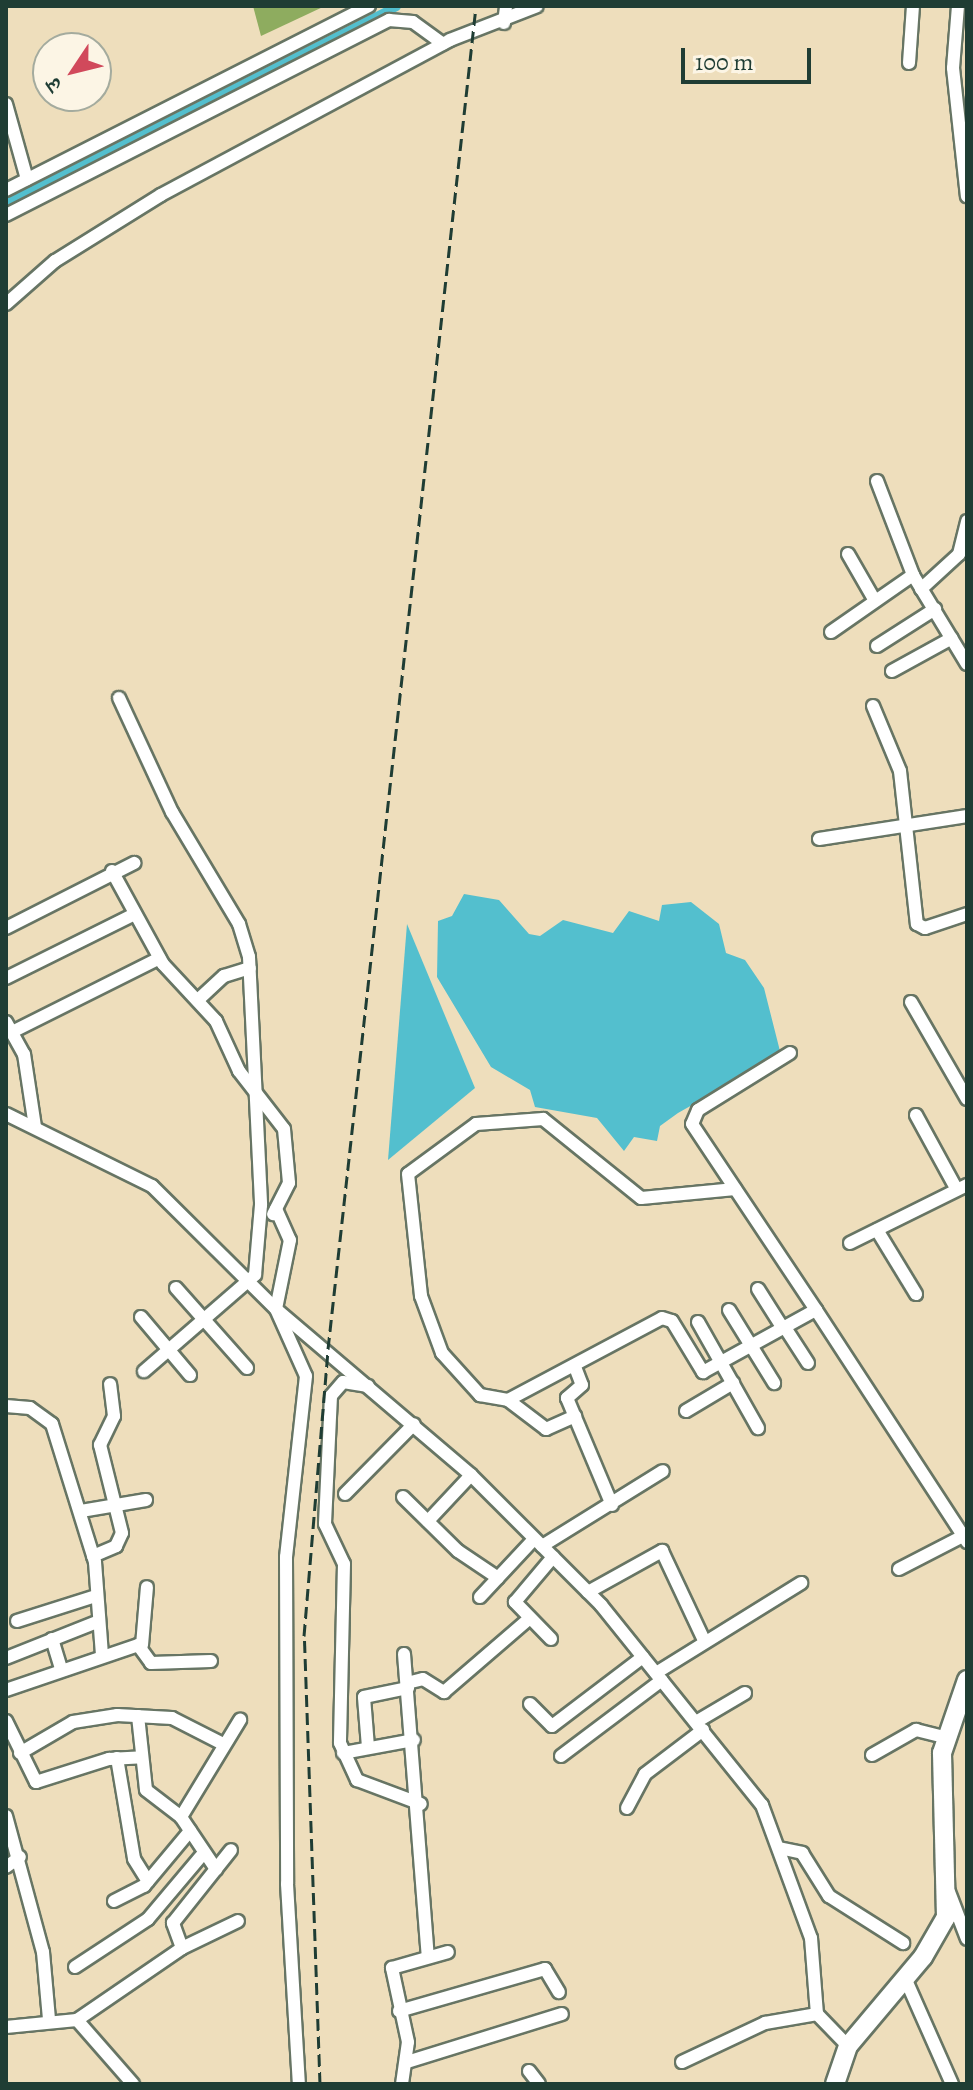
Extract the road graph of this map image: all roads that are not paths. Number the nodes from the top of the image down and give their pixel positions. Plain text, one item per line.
1 (369, 6) edge
2 (506, 6) edge
3 (537, 6) edge
4 (913, 6) edge
5 (958, 6) edge
6 (504, 23) junction
7 (443, 44) junction
8 (909, 63) dead end
9 (6, 104) edge
10 (27, 179) junction
11 (6, 190) edge
12 (967, 196) edge
13 (6, 215) edge
14 (6, 304) edge
15 (877, 481) dead end
16 (967, 521) edge
17 (848, 554) dead end
18 (913, 575) junction
19 (921, 589) junction
20 (875, 601) junction
21 (935, 609) junction
22 (831, 632) dead end
23 (958, 639) edge
24 (877, 646) dead end
25 (967, 663) edge
26 (892, 671) dead end
27 (119, 698) dead end
28 (873, 706) dead end
29 (967, 816) edge
30 (910, 823) junction
31 (819, 839) dead end
32 (134, 863) dead end
33 (112, 871) junction
34 (135, 914) junction
35 (967, 914) edge
36 (6, 928) edge
37 (160, 958) junction
38 (250, 968) junction
39 (6, 978) edge
40 (199, 999) junction
41 (911, 1002) dead end
42 (9, 1027) edge
43 (790, 1053) dead end
44 (255, 1094) junction
45 (967, 1099) edge
46 (6, 1114) edge
47 (916, 1115) dead end
48 (35, 1127) junction
49 (962, 1187) edge
50 (735, 1189) junction
51 (276, 1209) junction
52 (260, 1228) junction
53 (877, 1230) junction
54 (850, 1243) dead end
55 (250, 1282) junction
56 (176, 1288) dead end
57 (758, 1289) dead end
58 (916, 1294) dead end
59 (276, 1309) junction
60 (729, 1310) dead end
61 (816, 1310) junction
62 (141, 1317) dead end
63 (205, 1320) junction
64 (698, 1322) dead end
65 (783, 1326) junction
66 (750, 1345) junction
67 (169, 1350) junction
68 (720, 1362) junction
69 (808, 1363) dead end
70 (575, 1367) junction
71 (247, 1368) dead end
72 (144, 1371) dead end
73 (190, 1375) dead end
74 (733, 1383) junction
75 (774, 1383) dead end
76 (110, 1384) dead end
77 (373, 1387) junction
78 (508, 1400) junction
79 (6, 1406) edge
80 (686, 1411) dead end
81 (575, 1416) junction
82 (414, 1424) junction
83 (758, 1428) dead end
84 (663, 1471) dead end
85 (471, 1475) junction
86 (345, 1494) dead end
87 (403, 1497) dead end
88 (146, 1500) dead end
89 (116, 1503) junction
90 (612, 1505) junction
91 (81, 1511) junction
92 (428, 1521) junction
93 (965, 1539) edge
94 (538, 1542) junction
95 (93, 1556) junction
96 (553, 1557) junction
97 (899, 1569) dead end
98 (498, 1578) junction
99 (801, 1583) dead end
100 (147, 1587) dead end
101 (588, 1592) junction
102 (96, 1596) junction
103 (480, 1597) dead end
104 (530, 1618) junction
105 (17, 1621) dead end
106 (97, 1622) junction
107 (703, 1638) junction
108 (52, 1639) junction
109 (551, 1639) dead end
110 (142, 1645) junction
111 (404, 1654) dead end
112 (102, 1656) junction
113 (643, 1657) junction
114 (6, 1658) edge
115 (211, 1661) dead end
116 (61, 1668) junction
117 (659, 1676) junction
118 (967, 1680) edge
119 (408, 1686) junction
120 (6, 1690) edge
121 (745, 1693) dead end
122 (530, 1704) dead end
123 (138, 1716) junction
124 (240, 1720) dead end
125 (6, 1721) edge
126 (700, 1726) junction
127 (947, 1738) junction
128 (414, 1740) junction
129 (223, 1744) junction
130 (368, 1747) junction
131 (20, 1753) junction
132 (343, 1753) junction
133 (872, 1755) dead end
134 (561, 1756) dead end
135 (142, 1757) junction
136 (117, 1758) junction
137 (421, 1804) junction
138 (627, 1808) dead end
139 (6, 1816) edge
140 (181, 1817) junction
141 (190, 1831) junction
142 (779, 1848) junction
143 (231, 1850) dead end
144 (201, 1856) junction
145 (20, 1857) junction
146 (6, 1867) edge
147 (216, 1869) junction
148 (148, 1881) junction
149 (958, 1900) edge
150 (114, 1901) dead end
151 (238, 1921) dead end
152 (967, 1939) edge
153 (903, 1943) dead end
154 (182, 1948) junction
155 (448, 1952) dead end
156 (428, 1956) junction
157 (75, 1967) dead end
158 (905, 1978) junction
159 (559, 1992) dead end
160 (399, 2011) junction
161 (562, 2014) dead end
162 (817, 2014) junction
163 (49, 2019) junction
164 (77, 2020) junction
165 (6, 2027) edge
166 (848, 2046) junction
167 (407, 2062) junction
168 (682, 2062) dead end
169 (529, 2071) dead end
170 (133, 2084) edge
171 (299, 2084) edge
172 (402, 2084) edge
173 (539, 2084) edge
174 (835, 2084) edge
175 (952, 2084) edge

1 - 10 street
2 - 6 street
3 - 6 street
4 - 8 street
5 - 12 street
6 - 7 street
7 - 13 street
7 - 14 street
9 - 10 street
10 - 11 street
15 - 18 street
16 - 19 street
17 - 20 street
18 - 19 street
18 - 20 street
19 - 21 street
20 - 22 street
21 - 23 street
21 - 24 street
23 - 25 street
23 - 26 street
27 - 38 street
28 - 30 street
29 - 30 street
30 - 31 street
30 - 35 street
32 - 33 street
33 - 34 street
33 - 36 street
34 - 37 street
34 - 39 street
37 - 40 street
37 - 42 street
38 - 40 street
38 - 44 street
40 - 44 street
41 - 45 street
42 - 48 street
43 - 50 street
44 - 51 street
44 - 52 street
46 - 48 street
47 - 49 street
48 - 55 street
49 - 53 street
50 - 61 street
50 - 78 street
51 - 52 street
51 - 59 street
52 - 55 street
53 - 54 street
53 - 58 street
55 - 59 street
55 - 63 street
56 - 63 street
57 - 65 street
59 - 77 street
59 - 171 street
60 - 66 street
61 - 65 street
61 - 93 street
62 - 67 street
63 - 67 street
63 - 71 street
64 - 68 street
65 - 66 street
65 - 69 street
66 - 68 street
66 - 75 street
67 - 72 street
67 - 73 street
68 - 70 street
68 - 74 street
70 - 78 street
70 - 81 street
74 - 80 street
74 - 83 street
76 - 89 street
77 - 82 street
77 - 132 street
78 - 81 street
79 - 91 street
81 - 90 street
82 - 85 street
82 - 86 street
84 - 90 street
85 - 92 street
85 - 94 street
87 - 92 street
88 - 89 street
89 - 91 street
89 - 95 street
90 - 94 street
91 - 95 street
92 - 98 street
93 - 97 street
94 - 96 street
94 - 98 street
95 - 102 street
96 - 101 street
96 - 104 street
98 - 103 street
99 - 107 street
100 - 110 street
101 - 107 street
101 - 113 street
102 - 105 street
102 - 106 street
104 - 109 street
104 - 119 street
106 - 108 street
106 - 112 street
107 - 117 street
108 - 114 street
108 - 116 street
110 - 112 street
110 - 115 street
111 - 119 street
112 - 116 street
113 - 117 street
113 - 122 street
116 - 120 street
117 - 126 street
117 - 134 street
118 - 127 highway
119 - 128 street
119 - 130 street
121 - 126 street
123 - 129 street
123 - 131 street
123 - 135 street
124 - 129 street
125 - 131 street
126 - 138 street
126 - 142 street
127 - 133 street
127 - 149 highway
128 - 130 street
128 - 137 street
129 - 140 street
130 - 132 street
131 - 136 street
132 - 137 street
135 - 136 street
135 - 140 street
136 - 148 street
137 - 156 street
139 - 145 street
140 - 141 street
141 - 144 street
141 - 148 street
142 - 153 street
142 - 162 street
143 - 147 street
144 - 147 street
144 - 157 street
145 - 146 street
145 - 163 street
147 - 154 street
148 - 150 street
149 - 152 street
149 - 158 highway
151 - 154 street
154 - 164 street
155 - 156 street
156 - 160 street
158 - 166 highway
158 - 175 street
159 - 160 street
160 - 167 street
161 - 167 street
162 - 166 street
162 - 168 street
163 - 164 street
163 - 165 street
164 - 170 street
166 - 174 highway
167 - 172 street
169 - 173 street

